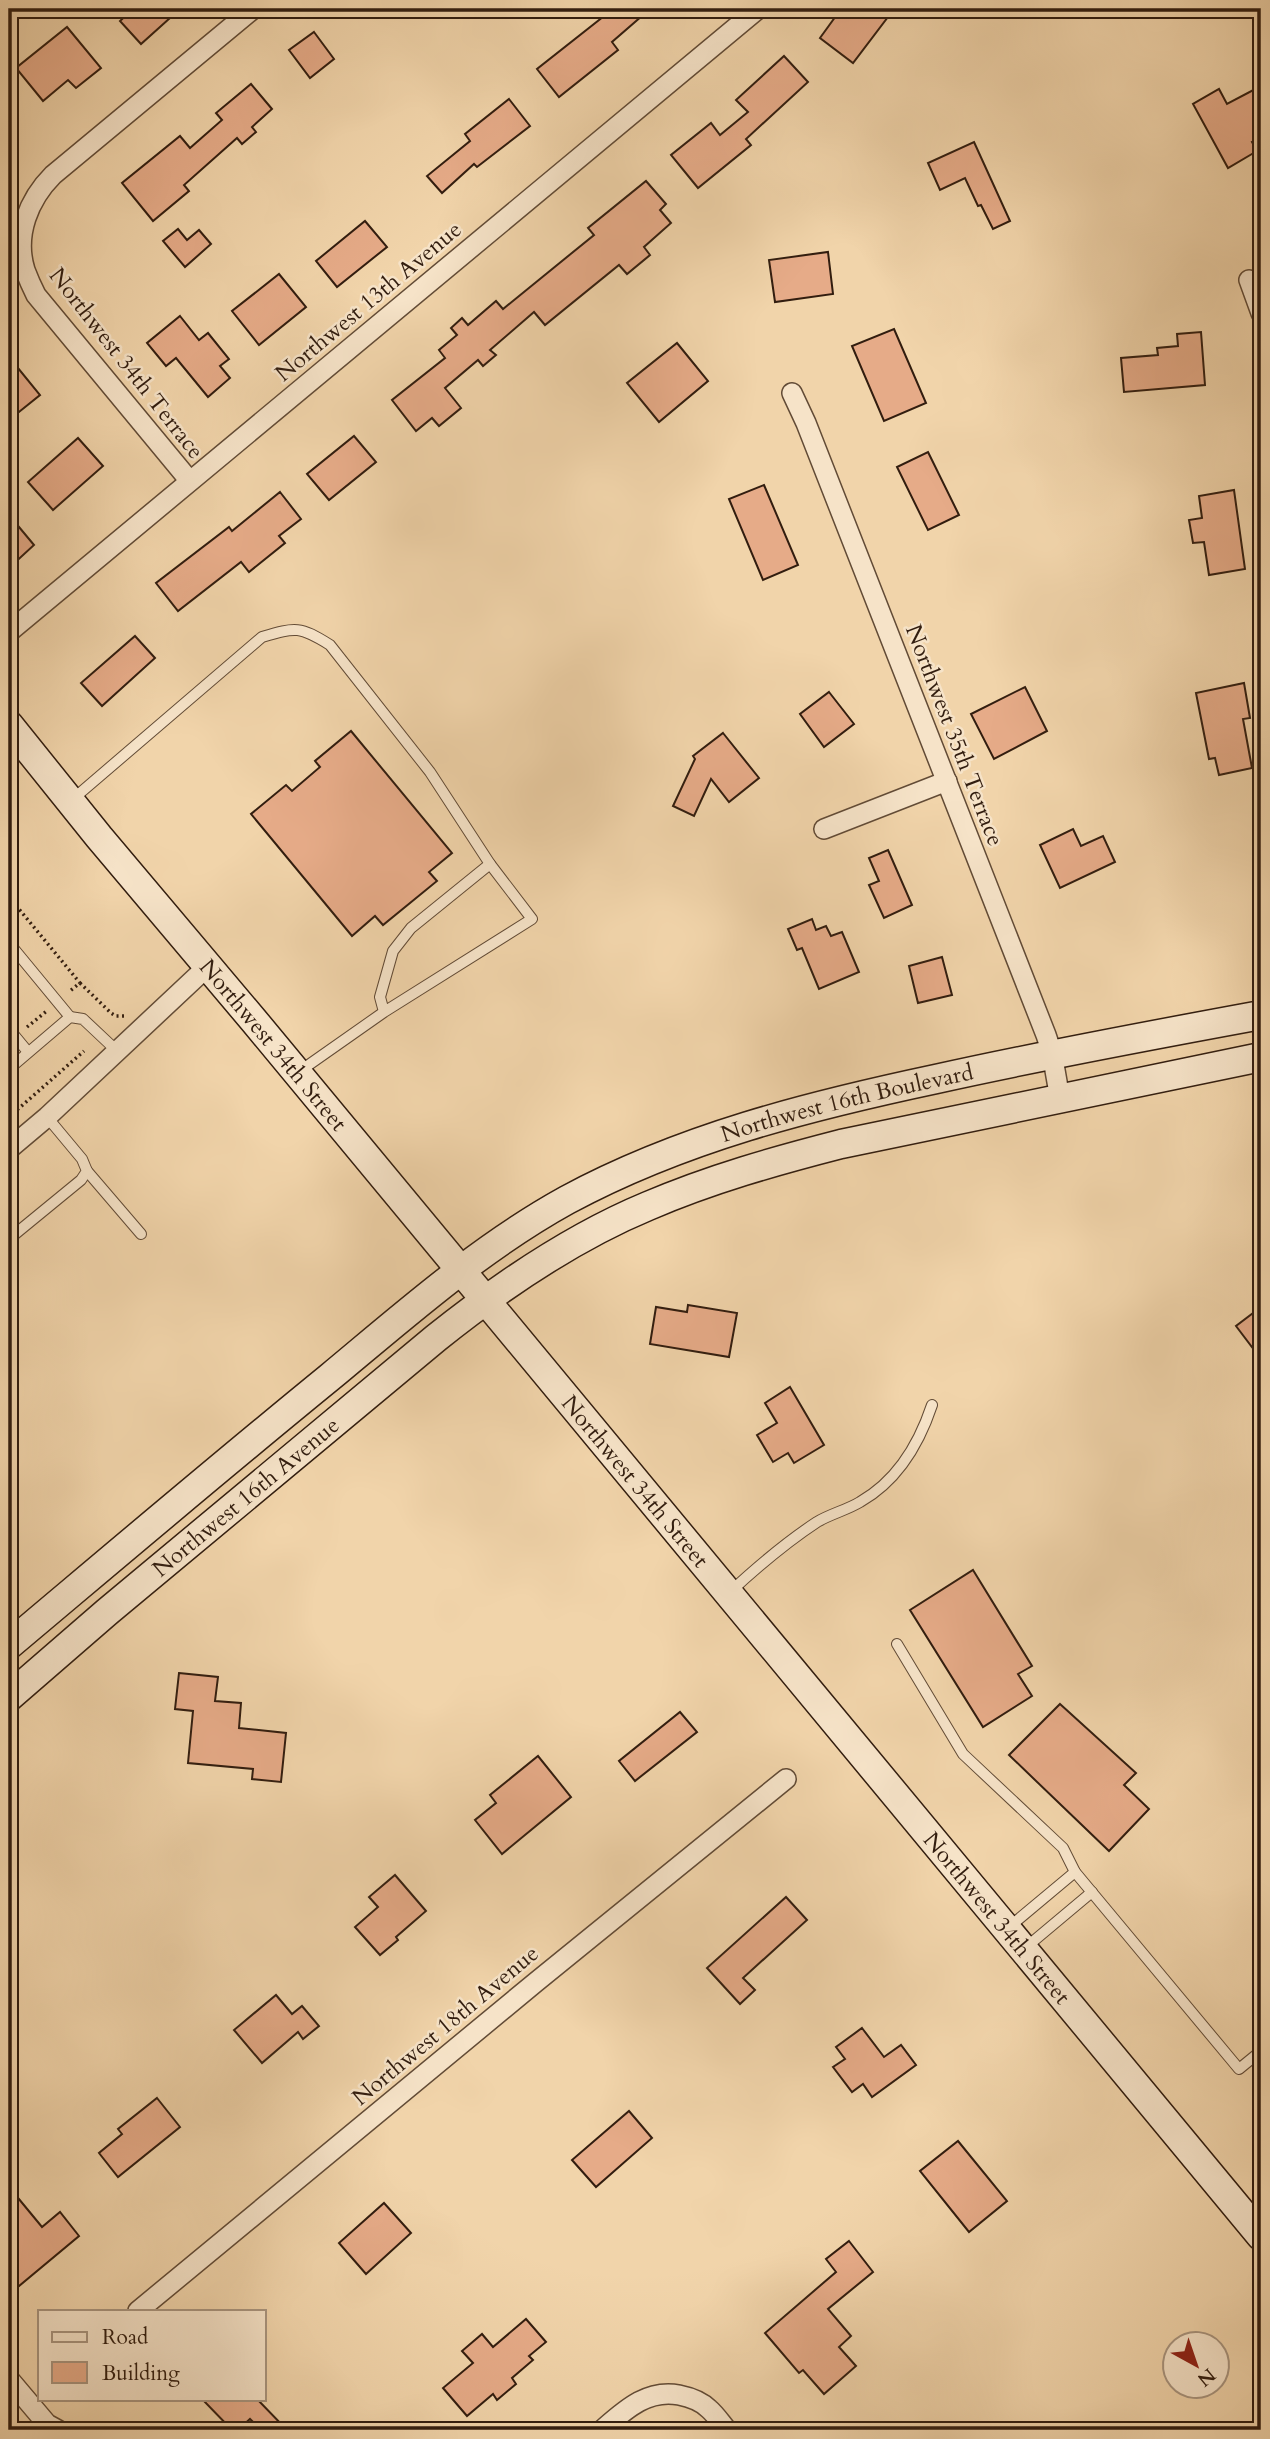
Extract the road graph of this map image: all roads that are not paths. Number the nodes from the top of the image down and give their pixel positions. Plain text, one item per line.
1 (253, 9) edge
2 (758, 9) edge
3 (1249, 280) dead end
4 (1261, 313) edge
5 (792, 393) dead end
6 (189, 481) junction
7 (9, 632) edge
8 (9, 725) edge
9 (947, 780) junction
10 (70, 802) junction
11 (824, 829) dead end
12 (490, 864) junction
13 (9, 943) edge
14 (208, 966) junction
15 (384, 1012) junction
16 (1261, 1015) edge
17 (71, 1017) junction
18 (9, 1029) edge
19 (117, 1051) junction
20 (28, 1052) junction
21 (1052, 1053) junction
22 (1261, 1057) edge
23 (9, 1069) edge
24 (296, 1073) junction
25 (1060, 1099) junction
26 (47, 1117) junction
27 (9, 1149) edge
28 (87, 1171) junction
29 (141, 1234) dead end
30 (9, 1239) edge
31 (459, 1269) junction
32 (484, 1300) junction
33 (932, 1405) dead end
34 (81, 1584) junction
35 (729, 1593) junction
36 (107, 1612) junction
37 (897, 1644) dead end
38 (9, 1645) edge
39 (9, 1697) edge
40 (786, 1779) dead end
41 (1075, 1872) junction
42 (1091, 1892) junction
43 (1015, 1939) junction
44 (1261, 2052) edge
45 (1261, 2236) edge
46 (139, 2310) edge
47 (9, 2379) edge
48 (34, 2398) edge
49 (58, 2430) edge
50 (602, 2430) edge
51 (727, 2430) edge

1 - 6 street, Northwest 34th Terrace
2 - 6 street, Northwest 13th Avenue
3 - 4 street
5 - 9 street, Northwest 35th Terrace
6 - 7 street, Northwest 13th Avenue
8 - 10 main road, Northwest 34th Street
9 - 11 street
9 - 21 street, Northwest 35th Terrace
10 - 12 lane
10 - 14 main road, Northwest 34th Street
12 - 15 lane
12 - 15 lane
13 - 17 lane
14 - 19 street
14 - 24 main road, Northwest 34th Street
15 - 24 lane
16 - 21 main road, Northwest 16th Boulevard
17 - 19 lane
17 - 20 lane
18 - 20 lane
19 - 26 street
20 - 23 lane
21 - 25 street, Northwest 35th Terrace
21 - 31 main road, Northwest 16th Boulevard
22 - 25 main road, Northwest 16th Boulevard
24 - 31 main road, Northwest 34th Street
25 - 32 main road, Northwest 16th Boulevard
26 - 27 street
26 - 28 lane
28 - 29 lane
28 - 30 lane
31 - 32 main road, Northwest 34th Street
31 - 34 main road, Northwest 16th Avenue
32 - 35 main road, Northwest 34th Street
32 - 36 main road, Northwest 16th Avenue
33 - 35 lane
34 - 36 main road
34 - 38 main road, Northwest 16th Avenue
35 - 43 main road, Northwest 34th Street
36 - 39 main road, Northwest 16th Avenue
37 - 41 lane
40 - 46 street, Northwest 18th Avenue
41 - 42 lane
41 - 43 lane
42 - 43 lane
42 - 44 lane
43 - 45 main road, Northwest 34th Street
47 - 48 street
48 - 49 street
50 - 51 street

